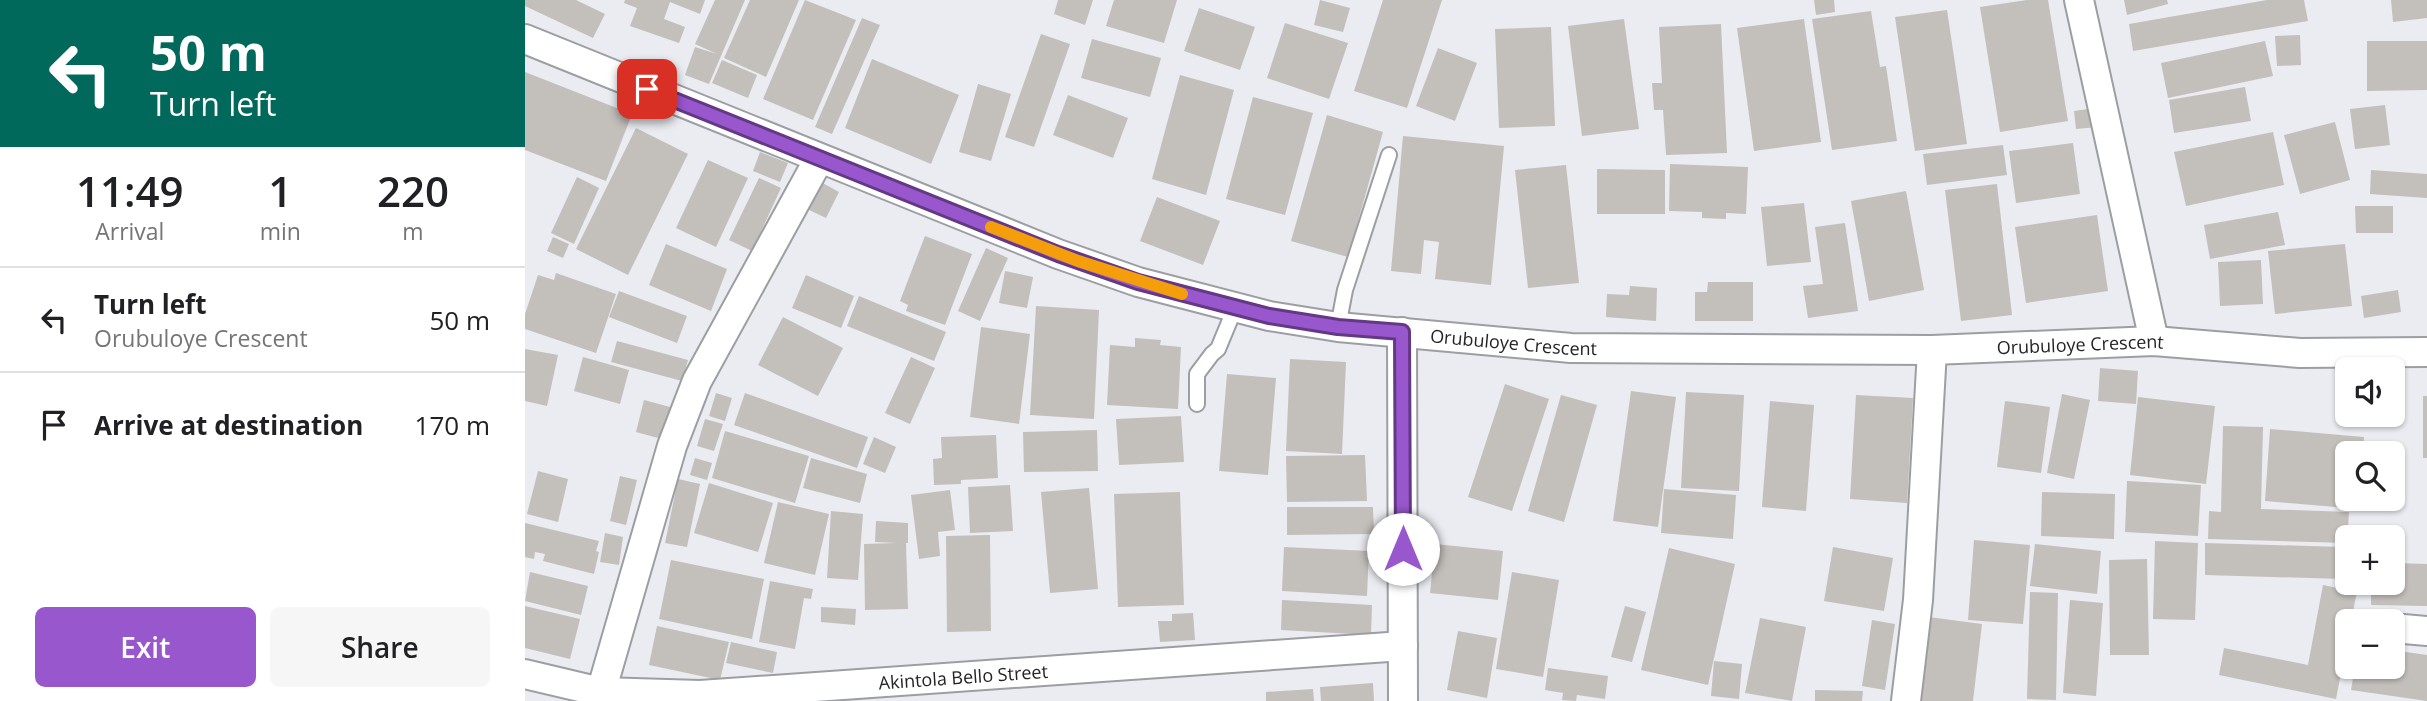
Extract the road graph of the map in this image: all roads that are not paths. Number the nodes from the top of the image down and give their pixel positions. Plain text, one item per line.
1 (2080, 0) edge
2 (525, 39) edge
3 (1389, 155) dead end
4 (819, 159) junction
5 (1235, 308) junction
6 (1338, 327) junction
7 (1402, 332) junction
8 (2154, 341) junction
9 (1932, 351) junction
10 (2427, 352) edge
11 (1197, 404) dead end
12 (2405, 629) edge
13 (2427, 631) edge
14 (1403, 646) junction
15 (525, 674) edge
16 (601, 692) junction
17 (1403, 701) edge
18 (1906, 701) edge

1 - 8 street
2 - 4 street, Orubuloye Crescent
3 - 6 lane
4 - 5 street, Orubuloye Crescent
4 - 16 street
5 - 6 street, Orubuloye Crescent
5 - 11 lane
6 - 7 street, Orubuloye Crescent
7 - 9 street, Orubuloye Crescent
7 - 14 street
8 - 9 street, Orubuloye Crescent
8 - 10 street, Orubuloye Crescent
9 - 18 street
12 - 13 street
14 - 16 street, Akintola Bello Street
14 - 17 street
15 - 16 street, Akintola Bello Street

